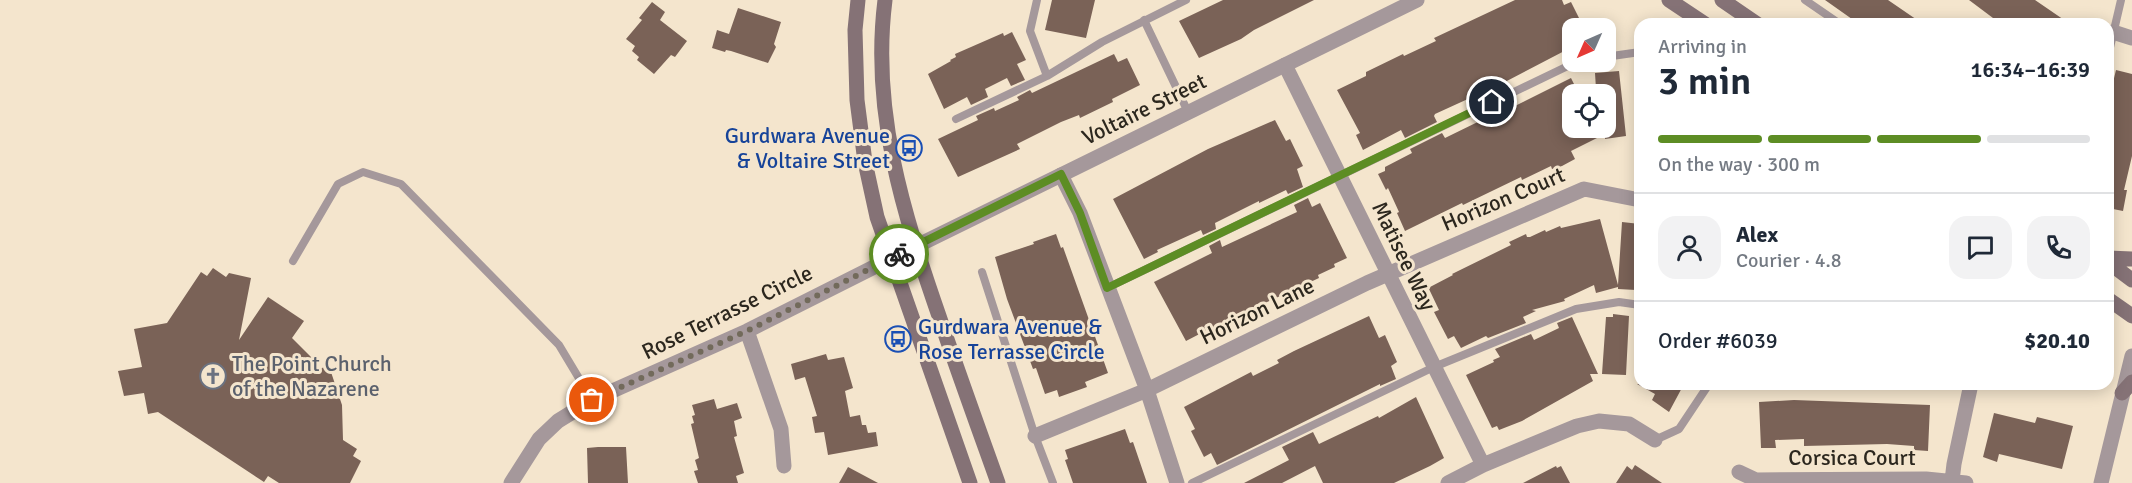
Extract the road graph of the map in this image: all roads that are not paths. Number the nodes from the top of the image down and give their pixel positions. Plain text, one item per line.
1 (858, 0) edge
2 (885, 0) edge
3 (1036, 0) edge
4 (1186, 0) edge
5 (1417, 0) edge
6 (1669, 0) edge
7 (1722, 0) edge
8 (1805, 0) edge
9 (2121, 0) edge
10 (1696, 18) edge
11 (1748, 18) edge
12 (1831, 18) edge
13 (1144, 20) junction
14 (2114, 28) edge
15 (2114, 32) edge
16 (2132, 38) edge
17 (1634, 53) edge
18 (1616, 55) edge
19 (1285, 65) junction
20 (1562, 69) edge
21 (1047, 76) junction
22 (1188, 112) junction
23 (956, 119) dead end
24 (1061, 174) junction
25 (1340, 176) junction
26 (1634, 199) edge
27 (915, 247) junction
28 (890, 259) junction
29 (2132, 259) edge
30 (2114, 260) edge
31 (293, 261) dead end
32 (2114, 265) edge
33 (982, 272) dead end
34 (1388, 274) junction
35 (2132, 280) edge
36 (1107, 288) junction
37 (1634, 303) edge
38 (2114, 303) edge
39 (2132, 316) edge
40 (747, 331) junction
41 (2132, 356) edge
42 (1434, 367) junction
43 (2127, 387) edge
44 (1147, 390) junction
45 (1705, 390) edge
46 (1970, 390) edge
47 (592, 400) junction
48 (1035, 436) junction
49 (1655, 440) joint
50 (784, 465) dead end
51 (1483, 465) junction
52 (1739, 472) dead end
53 (1959, 482) edge
54 (511, 483) edge
55 (970, 483) edge
56 (999, 483) edge
57 (1053, 483) edge
58 (1177, 483) edge
59 (1192, 483) edge
60 (1448, 483) edge
61 (2101, 483) edge

1 - 28 main road
2 - 27 main road
3 - 21 lane
4 - 13 lane
5 - 19 street, Voltaire Street
6 - 10 main road
7 - 11 main road
8 - 12 lane
9 - 14 lane
13 - 21 lane
13 - 22 lane
15 - 16 street
17 - 18 lane
19 - 22 street, Voltaire Street
19 - 25 street, Matisee Way
20 - 25 lane
21 - 23 lane
22 - 24 street, Voltaire Street
24 - 27 street, Voltaire Street
24 - 36 street
25 - 34 street, Matisee Way
25 - 36 lane
26 - 34 street, Horizon Court
27 - 28 street, Voltaire Street
27 - 56 main road
28 - 40 street, Rose Terrasse Circle
28 - 55 main road
29 - 30 main road
31 - 47 lane
32 - 35 main road
33 - 48 lane
34 - 42 street, Matisee Way
34 - 44 street, Horizon Lane
36 - 44 street
37 - 42 lane
38 - 39 main road
40 - 47 street, Rose Terrasse Circle
40 - 50 street
41 - 43 street
42 - 51 street, Matisee Way
42 - 59 lane
43 - 61 street
44 - 48 street, Horizon Lane
44 - 58 street
45 - 49 lane
46 - 53 street
47 - 54 street, Rose Terrasse Circle
48 - 57 lane
49 - 51 street
51 - 60 street
52 - 53 street, Corsica Court

